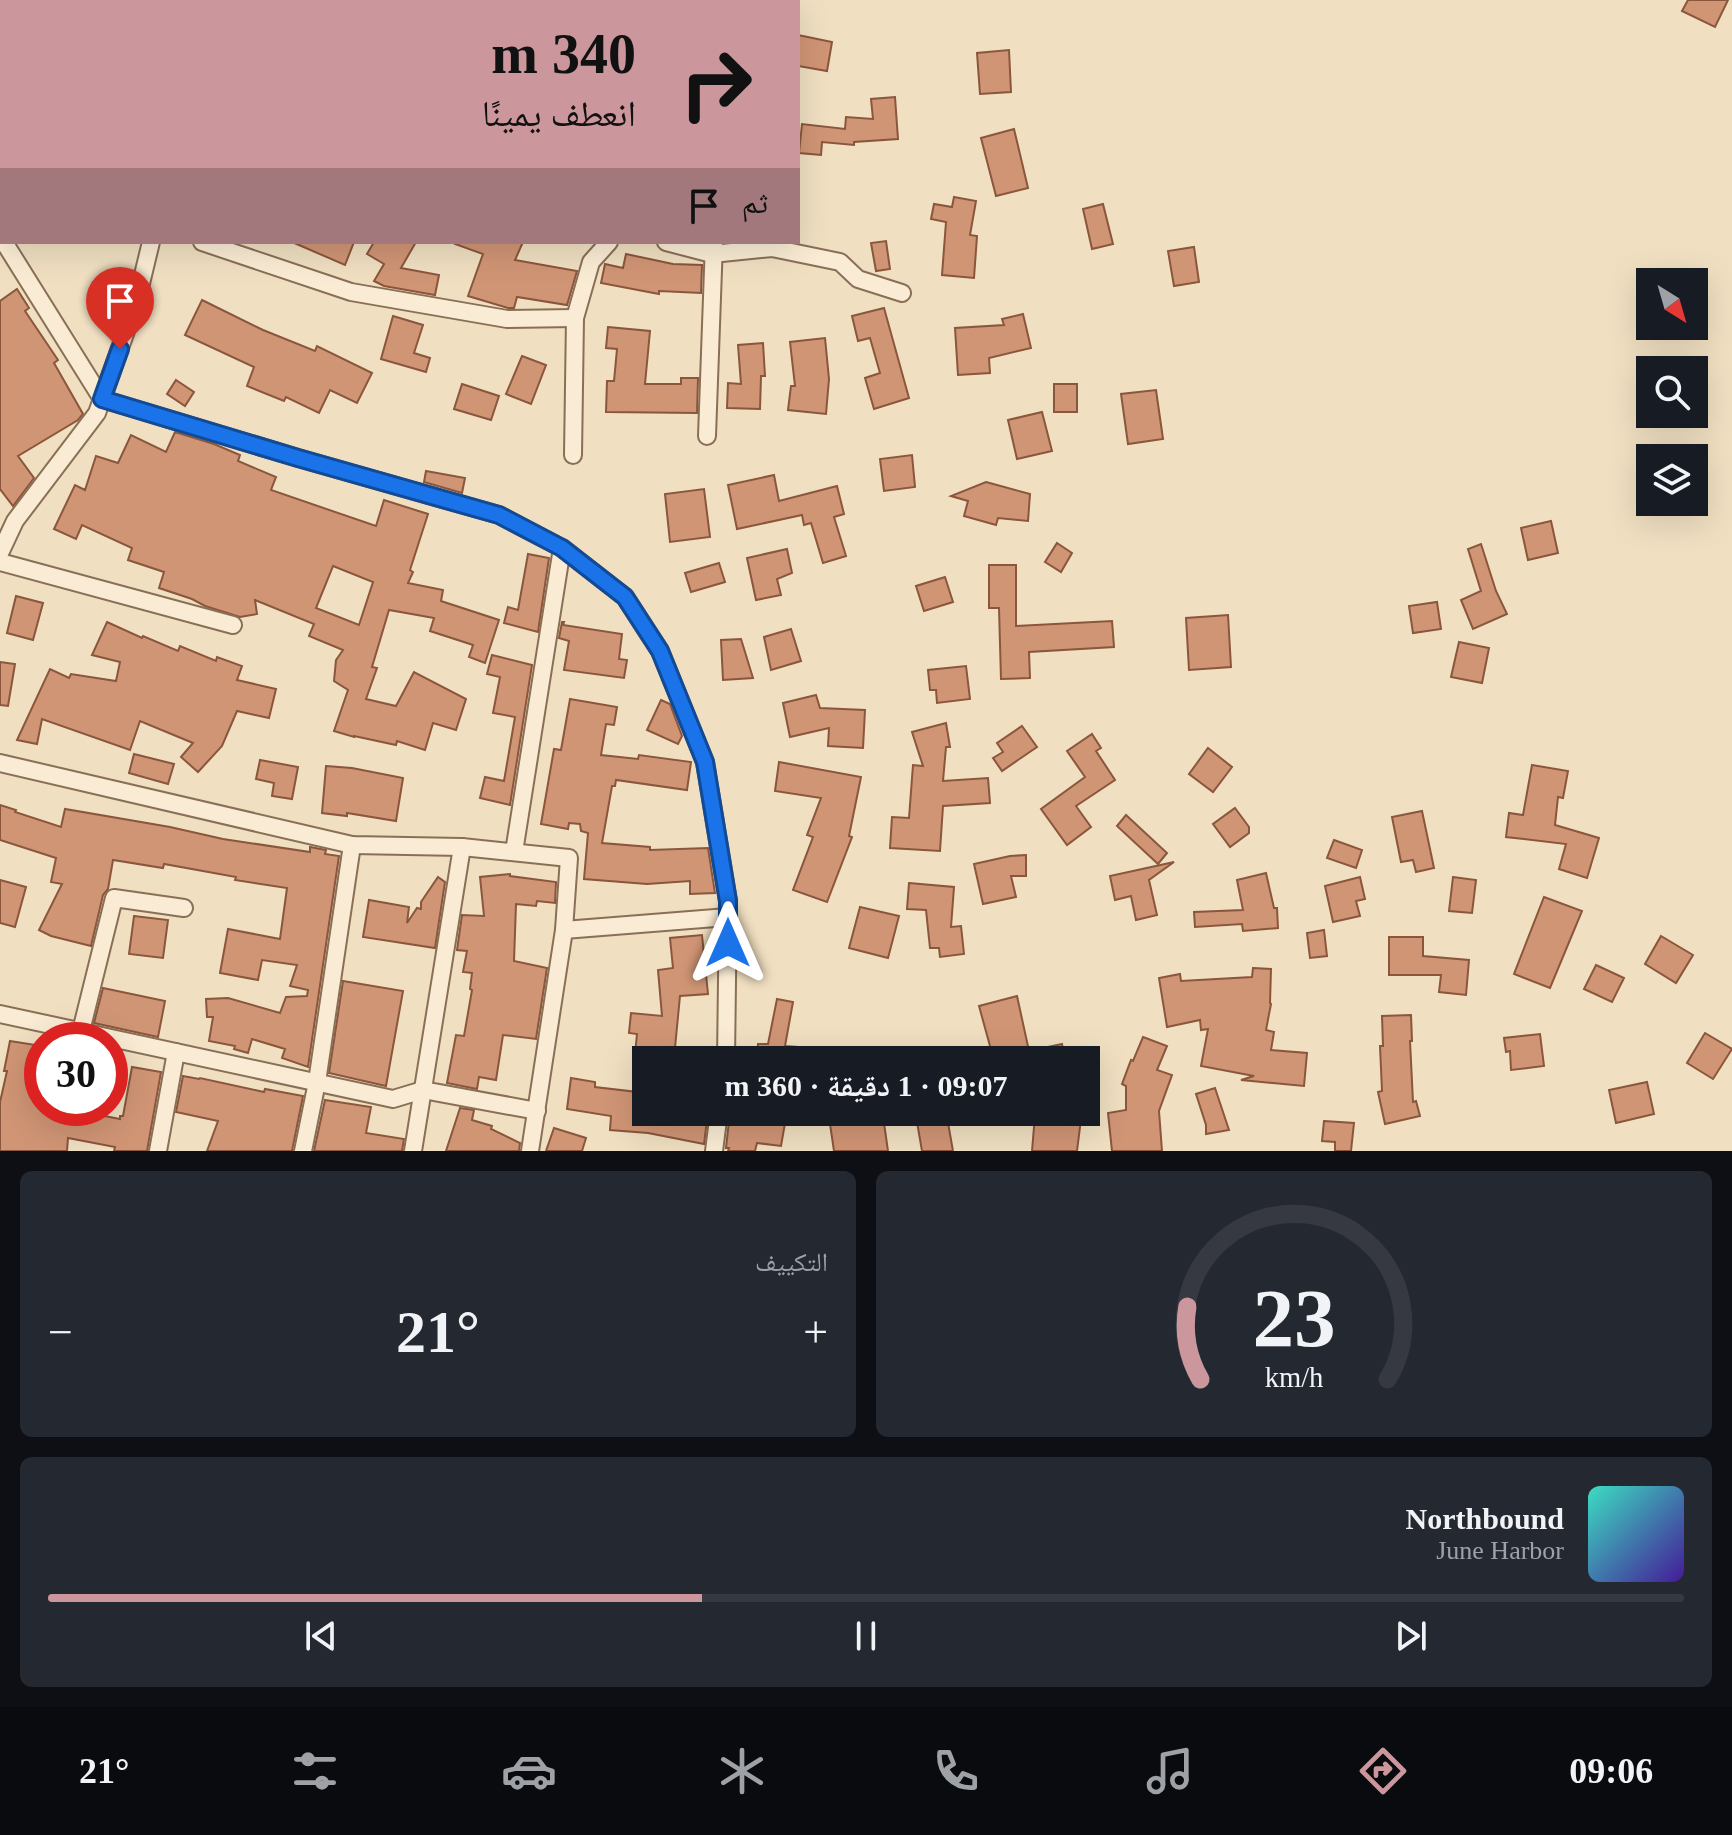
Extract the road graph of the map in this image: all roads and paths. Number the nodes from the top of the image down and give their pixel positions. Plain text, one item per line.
1 (5, 244) edge
2 (151, 244) edge
3 (208, 244) edge
4 (607, 244) edge
5 (682, 244) edge
6 (713, 248) edge
7 (902, 293) dead end
8 (575, 318) junction
9 (102, 399) junction
10 (707, 436) dead end
11 (573, 455) dead end
12 (0, 522) edge
13 (3, 546) edge
14 (562, 548) junction
15 (0, 562) edge
16 (233, 625) dead end
17 (0, 763) edge
18 (352, 845) junction
19 (462, 847) junction
20 (514, 852) junction
21 (184, 908) dead end
22 (728, 917) junction
23 (564, 930) junction
24 (0, 1014) edge
25 (38, 1022) edge
26 (83, 1022) edge
27 (128, 1041) edge
28 (726, 1046) edge
29 (176, 1052) junction
30 (317, 1082) junction
31 (423, 1090) junction
32 (537, 1111) junction
33 (717, 1126) edge
34 (158, 1151) edge
35 (303, 1151) edge
36 (413, 1151) edge
37 (530, 1151) edge
38 (714, 1151) edge

1 - 9 street
2 - 9 street
3 - 8 street
4 - 8 street
5 - 6 street
6 - 7 street
6 - 10 street
8 - 11 street
9 - 13 street
9 - 14 street
12 - 13 street
14 - 20 street
14 - 22 street
15 - 16 street
17 - 18 street
18 - 19 street
18 - 30 street
19 - 20 street
19 - 31 street
20 - 23 street
21 - 26 street
22 - 23 street
22 - 28 street
23 - 32 street
24 - 25 street
27 - 29 street
29 - 30 street
29 - 34 street
30 - 31 street
30 - 35 street
31 - 32 street
31 - 36 street
32 - 37 street
33 - 38 street

